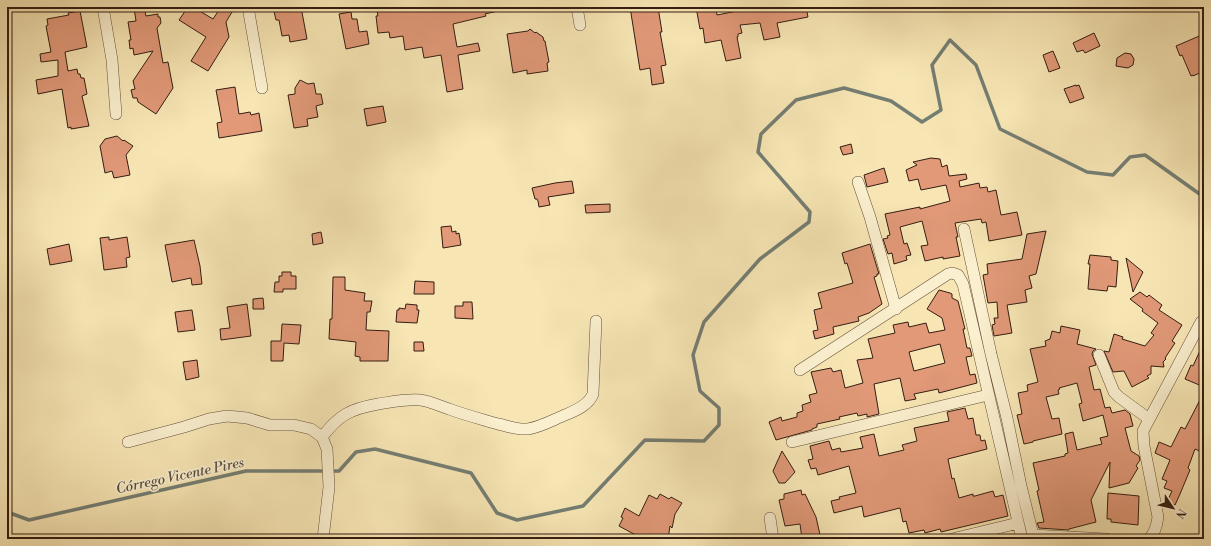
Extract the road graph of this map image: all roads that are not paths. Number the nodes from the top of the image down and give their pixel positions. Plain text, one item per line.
1 (102, 7) edge
2 (248, 7) edge
3 (577, 7) edge
4 (580, 25) dead end
5 (262, 88) dead end
6 (116, 114) dead end
7 (858, 182) dead end
8 (964, 229) dead end
9 (896, 309) junction
10 (596, 321) dead end
11 (1201, 322) dead end
12 (1099, 355) dead end
13 (800, 370) dead end
14 (988, 395) junction
15 (1149, 419) junction
16 (322, 437) junction
17 (128, 442) dead end
18 (792, 442) dead end
19 (770, 518) dead end
20 (1018, 523) junction
21 (1034, 537) edge
22 (323, 539) edge
23 (773, 539) edge
24 (952, 539) edge
25 (1022, 539) edge
26 (1106, 539) edge
27 (1149, 539) edge

1 - 6 street
2 - 5 street
3 - 4 street
7 - 9 street
8 - 21 street
9 - 13 street
9 - 14 street
10 - 16 street
11 - 15 street
12 - 15 street
14 - 18 street
14 - 20 street
15 - 27 street
16 - 17 street
16 - 22 street
19 - 23 street
20 - 24 street
20 - 25 street
21 - 26 street

